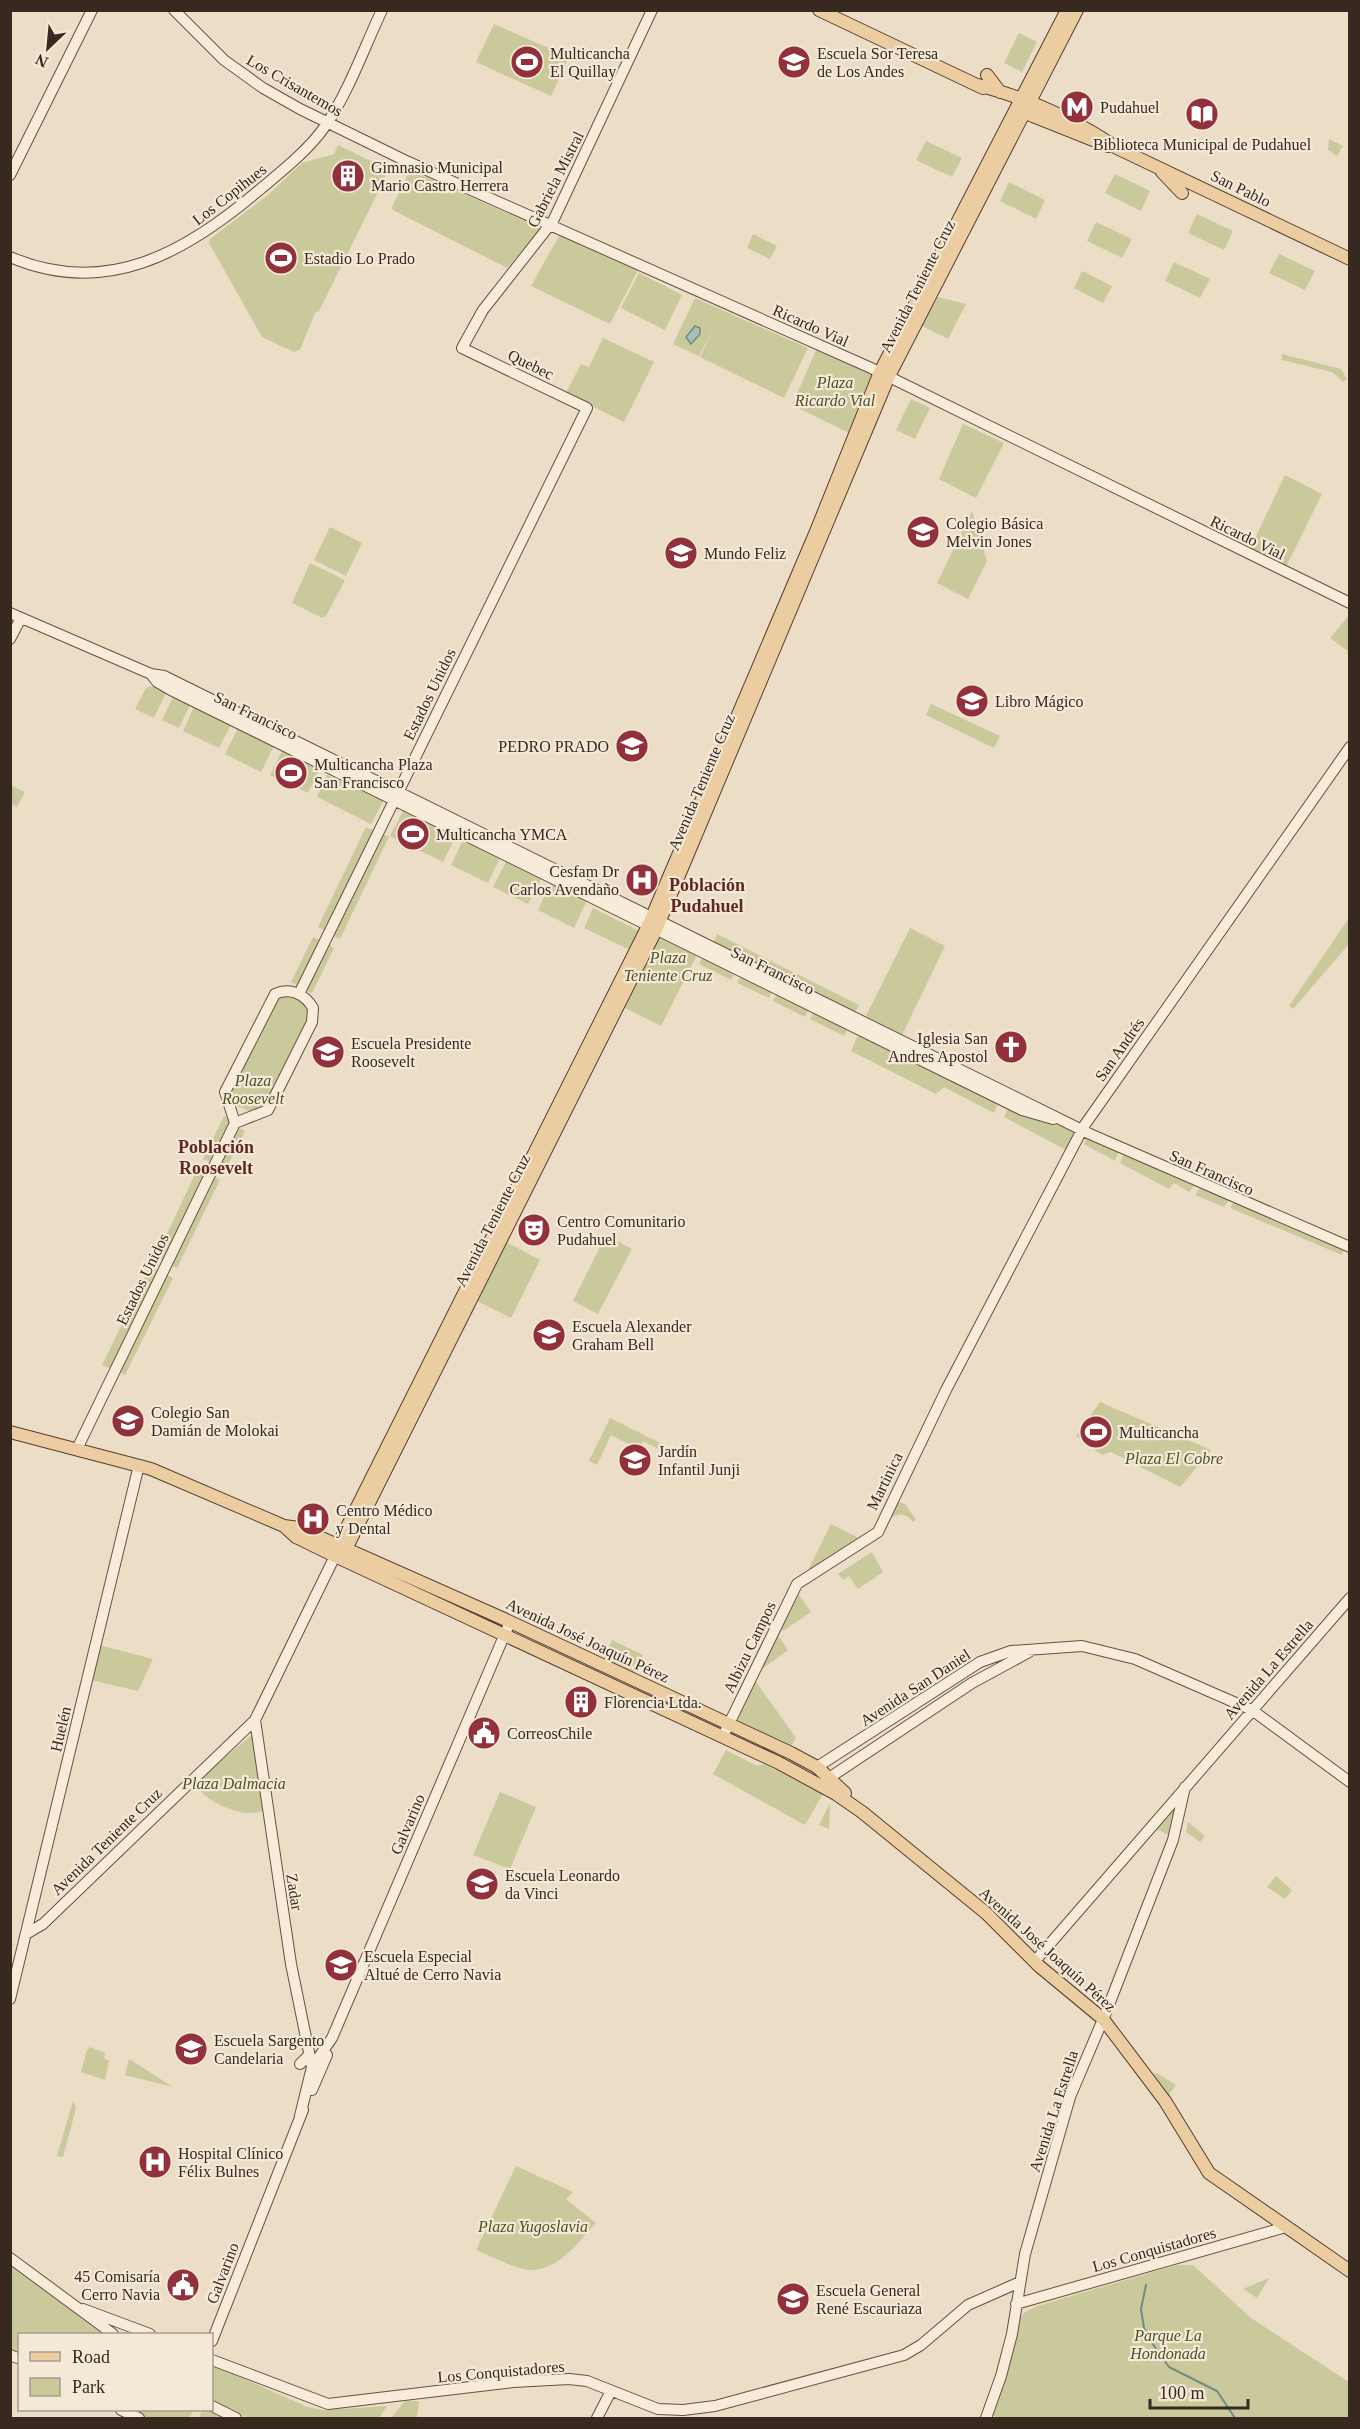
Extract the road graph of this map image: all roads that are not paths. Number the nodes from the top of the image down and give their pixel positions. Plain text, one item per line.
1 (92, 10) edge
2 (174, 10) edge
3 (382, 10) edge
4 (652, 10) edge
5 (819, 10) edge
6 (1067, 10) edge
7 (1077, 10) edge
8 (982, 80) junction
9 (1023, 106) junction
10 (328, 122) junction
11 (383, 150) joint
12 (1157, 167) junction
13 (10, 175) edge
14 (1182, 193) dead end
15 (551, 225) junction
16 (10, 257) edge
17 (1350, 259) edge
18 (462, 348) joint
19 (884, 374) junction
20 (587, 408) joint
21 (1350, 603) edge
22 (16, 616) edge
23 (10, 639) edge
24 (1350, 747) edge
25 (396, 795) junction
26 (654, 923) junction
27 (299, 994) junction
28 (230, 1106) junction
29 (250, 1117) junction
30 (235, 1123) junction
31 (1082, 1130) junction
32 (1350, 1247) edge
33 (946, 1390) joint
34 (10, 1432) edge
35 (77, 1449) junction
36 (139, 1465) junction
37 (339, 1551) junction
38 (797, 1584) joint
39 (1350, 1598) edge
40 (510, 1622) junction
41 (505, 1634) junction
42 (1034, 1649) junction
43 (620, 1673) junction
44 (613, 1686) junction
45 (1252, 1710) junction
46 (255, 1720) junction
47 (728, 1724) junction
48 (724, 1738) junction
49 (779, 1764) junction
50 (818, 1767) junction
51 (829, 1778) junction
52 (1350, 1782) edge
53 (1185, 1787) junction
54 (862, 1812) junction
55 (30, 1917) junction
56 (40, 1925) junction
57 (26, 1934) junction
58 (1035, 1961) junction
59 (10, 1999) edge
60 (1103, 2019) junction
61 (332, 2038) junction
62 (324, 2049) junction
63 (308, 2051) junction
64 (300, 2064) dead end
65 (312, 2067) junction
66 (300, 2116) junction
67 (1287, 2227) junction
68 (10, 2258) edge
69 (1350, 2271) edge
70 (1020, 2282) junction
71 (1017, 2299) junction
72 (76, 2307) junction
73 (111, 2333) edge
74 (147, 2333) edge
75 (213, 2338) edge
76 (213, 2360) edge
77 (611, 2391) junction
78 (213, 2406) edge
79 (125, 2411) edge
80 (139, 2418) edge
81 (236, 2418) edge
82 (597, 2418) edge
83 (986, 2418) edge

1 - 13 street
2 - 10 street, Los Crisantemos
3 - 10 street, Los Copihues
4 - 15 street, Gabriela Mistral
5 - 8 main road, San Pablo
6 - 9 main road, Avenida Teniente Cruz
7 - 9 main road, Avenida Teniente Cruz
8 - 9 main road, San Pablo
8 - 9 main road, San Pablo
9 - 12 main road, San Pablo
9 - 19 main road, Avenida Teniente Cruz
10 - 11 street, Los Crisantemos
10 - 16 street, Los Copihues
11 - 15 street, Ricardo Vial
12 - 14 main road
12 - 17 main road, San Pablo
15 - 18 street, Gabriela Mistral
15 - 19 street, Ricardo Vial
18 - 20 street, Quebec
19 - 21 street, Ricardo Vial
19 - 26 main road, Avenida Teniente Cruz
20 - 25 street, Estados Unidos
22 - 23 street
22 - 25 street, San Francisco
24 - 31 street, San Andrés
25 - 26 street, San Francisco
25 - 27 street, Estados Unidos
26 - 31 street, San Francisco
26 - 37 main road, Avenida Teniente Cruz
27 - 28 street
27 - 29 street
28 - 29 street
28 - 30 street
29 - 30 street
30 - 35 street, Estados Unidos
31 - 32 street, San Francisco
31 - 33 street, San Andrés
33 - 38 street, Martinica
34 - 35 main road, Avenida José Joaquín Pérez
35 - 36 main road, Avenida José Joaquín Pérez
36 - 37 main road, Avenida José Joaquín Pérez
36 - 55 street, Huelén
37 - 40 main road, Avenida José Joaquín Pérez
37 - 41 main road, Avenida José Joaquín Pérez
37 - 46 street, Avenida Teniente Cruz
38 - 47 street, Albizu Campos
39 - 45 street, Avenida La Estrella
40 - 41 street, Galvarino
40 - 43 main road, Avenida José Joaquín Pérez
41 - 44 main road, Avenida José Joaquín Pérez
41 - 61 street, Galvarino
42 - 45 street, Avenida San Daniel
42 - 50 street, Avenida San Daniel
42 - 51 street, Avenida San Daniel
43 - 44 main road
43 - 47 main road, Avenida José Joaquín Pérez
44 - 48 main road, Avenida José Joaquín Pérez
45 - 52 street, Avenida San Daniel
45 - 53 street, Avenida La Estrella
46 - 56 street, Avenida Teniente Cruz
46 - 63 street, Zadar
47 - 48 street, Albizu Campos
47 - 50 main road, Avenida José Joaquín Pérez
48 - 49 main road, Avenida José Joaquín Pérez
49 - 51 main road
49 - 54 main road, Avenida José Joaquín Pérez
50 - 51 main road, Avenida José Joaquín Pérez
51 - 54 main road, Avenida José Joaquín Pérez
53 - 58 street, Avenida La Estrella
53 - 60 street, Avenida La Estrella
54 - 58 main road, Avenida José Joaquín Pérez
55 - 56 street
55 - 57 street, Huelén
56 - 57 street, Avenida Teniente Cruz
57 - 59 street, Huelén
58 - 60 main road, Avenida José Joaquín Pérez
60 - 67 main road, Avenida José Joaquín Pérez
60 - 70 street, Avenida La Estrella
61 - 62 street, Galvarino
61 - 66 street, Galvarino
62 - 63 street
62 - 65 street, Galvarino
63 - 64 street
63 - 65 street, Zadar
65 - 66 street, Galvarino
66 - 75 street, Galvarino
67 - 69 main road, Avenida José Joaquín Pérez
67 - 71 street, Los Conquistadores
68 - 72 street
70 - 71 street, Avenida La Estrella
70 - 77 street, Los Conquistadores
71 - 83 street, Avenida La Estrella
72 - 73 street
72 - 74 street
76 - 77 street, Los Conquistadores
77 - 82 street
78 - 81 street
79 - 80 street

